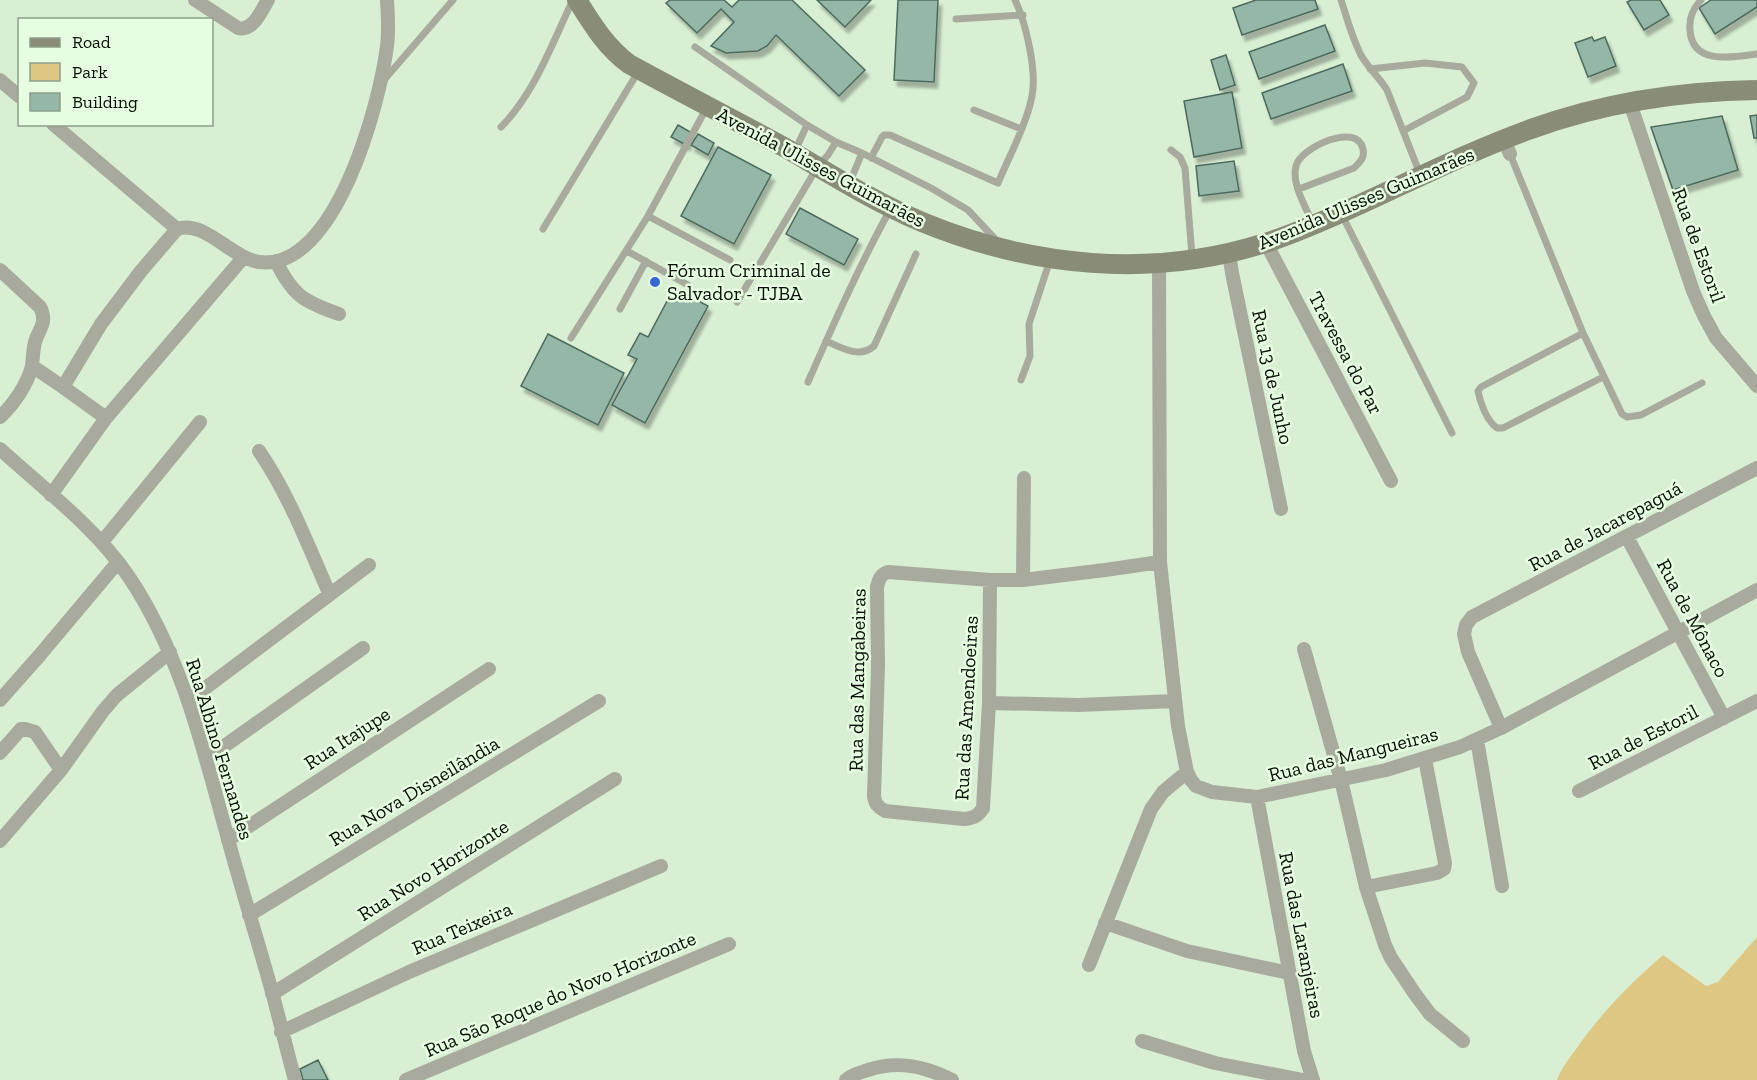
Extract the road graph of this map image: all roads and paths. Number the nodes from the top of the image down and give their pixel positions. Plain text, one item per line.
1 (195, 0) edge
2 (268, 0) edge
3 (387, 0) edge
4 (453, 0) edge
5 (575, 0) edge
6 (1015, 0) edge
7 (1341, 0) edge
8 (1701, 0) edge
9 (1023, 15) junction
10 (956, 19) dead end
11 (694, 47) dead end
12 (1757, 54) edge
13 (1370, 69) junction
14 (639, 70) junction
15 (0, 80) edge
16 (379, 86) junction
17 (1757, 90) edge
18 (18, 94) edge
19 (1630, 103) junction
20 (707, 107) junction
21 (974, 110) dead end
22 (807, 125) junction
23 (55, 126) edge
24 (501, 127) dead end
25 (1021, 129) junction
26 (1403, 131) junction
27 (836, 142) junction
28 (1507, 147) junction
29 (1171, 150) dead end
30 (794, 153) junction
31 (862, 153) junction
32 (872, 158) junction
33 (818, 166) junction
34 (1421, 177) junction
35 (849, 184) junction
36 (1299, 189) junction
37 (891, 208) junction
38 (648, 216) junction
39 (1344, 218) junction
40 (1313, 224) junction
41 (543, 229) dead end
42 (177, 230) junction
43 (1266, 243) junction
44 (1005, 250) junction
45 (627, 251) junction
46 (1229, 253) junction
47 (916, 254) dead end
48 (243, 258) junction
49 (730, 260) dead end
50 (1050, 260) junction
51 (1192, 260) junction
52 (276, 261) junction
53 (646, 261) junction
54 (1159, 263) junction
55 (0, 270) edge
56 (688, 285) dead end
57 (737, 302) dead end
58 (620, 309) dead end
59 (339, 314) dead end
60 (1583, 333) junction
61 (571, 338) dead end
62 (826, 341) junction
63 (32, 366) junction
64 (1603, 377) junction
65 (1021, 380) dead end
66 (808, 382) dead end
67 (1702, 383) dead end
68 (1757, 386) edge
69 (63, 387) junction
70 (0, 417) edge
71 (106, 418) junction
72 (200, 422) dead end
73 (1452, 433) dead end
74 (0, 449) edge
75 (259, 452) dead end
76 (1757, 468) edge
77 (1024, 478) dead end
78 (1391, 481) dead end
79 (51, 495) junction
80 (1281, 509) dead end
81 (1627, 537) junction
82 (102, 542) junction
83 (117, 562) junction
84 (1160, 562) junction
85 (369, 565) dead end
86 (1023, 579) junction
87 (990, 580) junction
88 (1757, 590) edge
89 (329, 593) junction
90 (1679, 634) junction
91 (363, 648) dead end
92 (1304, 649) dead end
93 (170, 652) junction
94 (489, 669) dead end
95 (0, 700) edge
96 (1175, 700) junction
97 (188, 701) junction
98 (599, 701) dead end
99 (1757, 701) edge
100 (989, 702) junction
101 (1724, 718) junction
102 (1501, 728) junction
103 (1477, 740) junction
104 (0, 753) edge
105 (206, 759) junction
106 (1425, 759) junction
107 (61, 770) junction
108 (1187, 772) junction
109 (615, 779) dead end
110 (1341, 780) junction
111 (1579, 790) dead end
112 (1257, 797) junction
113 (885, 811) joint
114 (228, 840) junction
115 (0, 841) edge
116 (661, 866) dead end
117 (1502, 886) dead end
118 (1366, 887) junction
119 (249, 915) junction
120 (1105, 923) junction
121 (729, 944) dead end
122 (1089, 965) dead end
123 (1289, 973) junction
124 (272, 994) junction
125 (281, 1032) junction
126 (1142, 1041) dead end
127 (1463, 1041) dead end
128 (1262, 1076) edge
129 (295, 1080) edge
130 (406, 1080) edge
131 (846, 1080) edge
132 (952, 1080) edge
133 (1303, 1080) edge
134 (1313, 1080) edge

1 - 2 street
3 - 16 street
4 - 16 lane
5 - 14 main road, Avenida Ulisses Guimarães
5 - 24 lane
6 - 9 lane
7 - 13 lane
8 - 12 lane
9 - 10 lane
9 - 25 lane
11 - 22 lane
13 - 26 lane
13 - 26 lane
14 - 20 main road, Avenida Ulisses Guimarães
14 - 41 lane
15 - 18 street
16 - 52 street
17 - 19 main road, Avenida Ulisses Guimarães
19 - 28 main road, Avenida Ulisses Guimarães
19 - 68 street, Rua de Estoril
20 - 30 main road, Avenida Ulisses Guimarães
20 - 38 lane
21 - 25 lane
22 - 27 lane
22 - 30 lane
23 - 42 street
25 - 32 lane
26 - 34 lane
27 - 31 lane
27 - 33 lane
28 - 34 main road, Avenida Ulisses Guimarães
28 - 60 lane
29 - 51 lane
30 - 33 main road, Avenida Ulisses Guimarães
31 - 32 lane
31 - 35 lane
32 - 44 lane
33 - 35 main road, Avenida Ulisses Guimarães
33 - 57 lane
34 - 39 main road, Avenida Ulisses Guimarães
35 - 37 main road, Avenida Ulisses Guimarães
36 - 36 lane
36 - 40 lane
37 - 44 main road, Avenida Ulisses Guimarães
37 - 62 lane
38 - 45 lane
38 - 49 lane
39 - 40 main road, Avenida Ulisses Guimarães
39 - 73 lane
40 - 43 main road, Avenida Ulisses Guimarães
42 - 48 street
42 - 69 street
43 - 46 main road, Avenida Ulisses Guimarães
43 - 78 street, Travessa do Par
44 - 50 main road, Avenida Ulisses Guimarães
45 - 53 lane
45 - 61 lane
46 - 51 main road, Avenida Ulisses Guimarães
46 - 80 street, Rua 13 de Junho
47 - 62 lane
48 - 52 street
48 - 71 street
50 - 54 main road, Avenida Ulisses Guimarães
50 - 65 lane
51 - 54 main road, Avenida Ulisses Guimarães
52 - 59 street
53 - 56 lane
53 - 58 lane
54 - 84 street
55 - 63 street
60 - 64 lane
60 - 64 lane
62 - 66 lane
63 - 69 street
63 - 70 street
64 - 67 lane
69 - 71 street
71 - 79 street
72 - 82 street
74 - 79 street, Rua Albino Fernandes
75 - 89 street
76 - 81 street, Rua de Jacarepaguá
77 - 86 street
79 - 82 street, Rua Albino Fernandes
81 - 90 street, Rua de Mônaco
81 - 102 street, Rua de Jacarepaguá
82 - 83 street, Rua Albino Fernandes
83 - 93 street, Rua Albino Fernandes
83 - 95 street
84 - 86 street, Rua das Mangabeiras
84 - 96 street
85 - 89 street
86 - 87 street, Rua das Mangabeiras
87 - 100 street, Rua das Amendoeiras
87 - 113 street, Rua das Mangabeiras
88 - 90 street, Rua das Mangueiras
89 - 97 street
90 - 101 street, Rua de Mônaco
90 - 102 street, Rua das Mangueiras
91 - 105 street
92 - 110 street
93 - 97 street, Rua Albino Fernandes
93 - 107 street
94 - 114 street, Rua Itajupe
96 - 100 street
96 - 108 street
97 - 105 street, Rua Albino Fernandes
98 - 119 street, Rua Nova Disneilândia
99 - 101 street, Rua de Estoril
100 - 113 street, Rua das Amendoeiras
101 - 111 street, Rua de Estoril
102 - 103 street, Rua das Mangueiras
103 - 106 street, Rua das Mangueiras
103 - 117 street
104 - 107 street
105 - 114 street, Rua Albino Fernandes
106 - 110 street, Rua das Mangueiras
106 - 118 street
107 - 115 street
108 - 112 street, Rua das Mangueiras
108 - 120 street
109 - 124 street, Rua Novo Horizonte
110 - 112 street, Rua das Mangueiras
110 - 118 street
112 - 123 street, Rua das Laranjeiras
114 - 119 street, Rua Albino Fernandes
116 - 125 street, Rua Teixeira
118 - 127 street
119 - 124 street, Rua Albino Fernandes
120 - 122 street
120 - 123 street
121 - 130 street, Rua São Roque do Novo Horizonte
123 - 134 street, Rua das Laranjeiras
124 - 125 street, Rua Albino Fernandes
125 - 129 street, Rua Albino Fernandes
126 - 128 street
128 - 133 street
131 - 132 street

